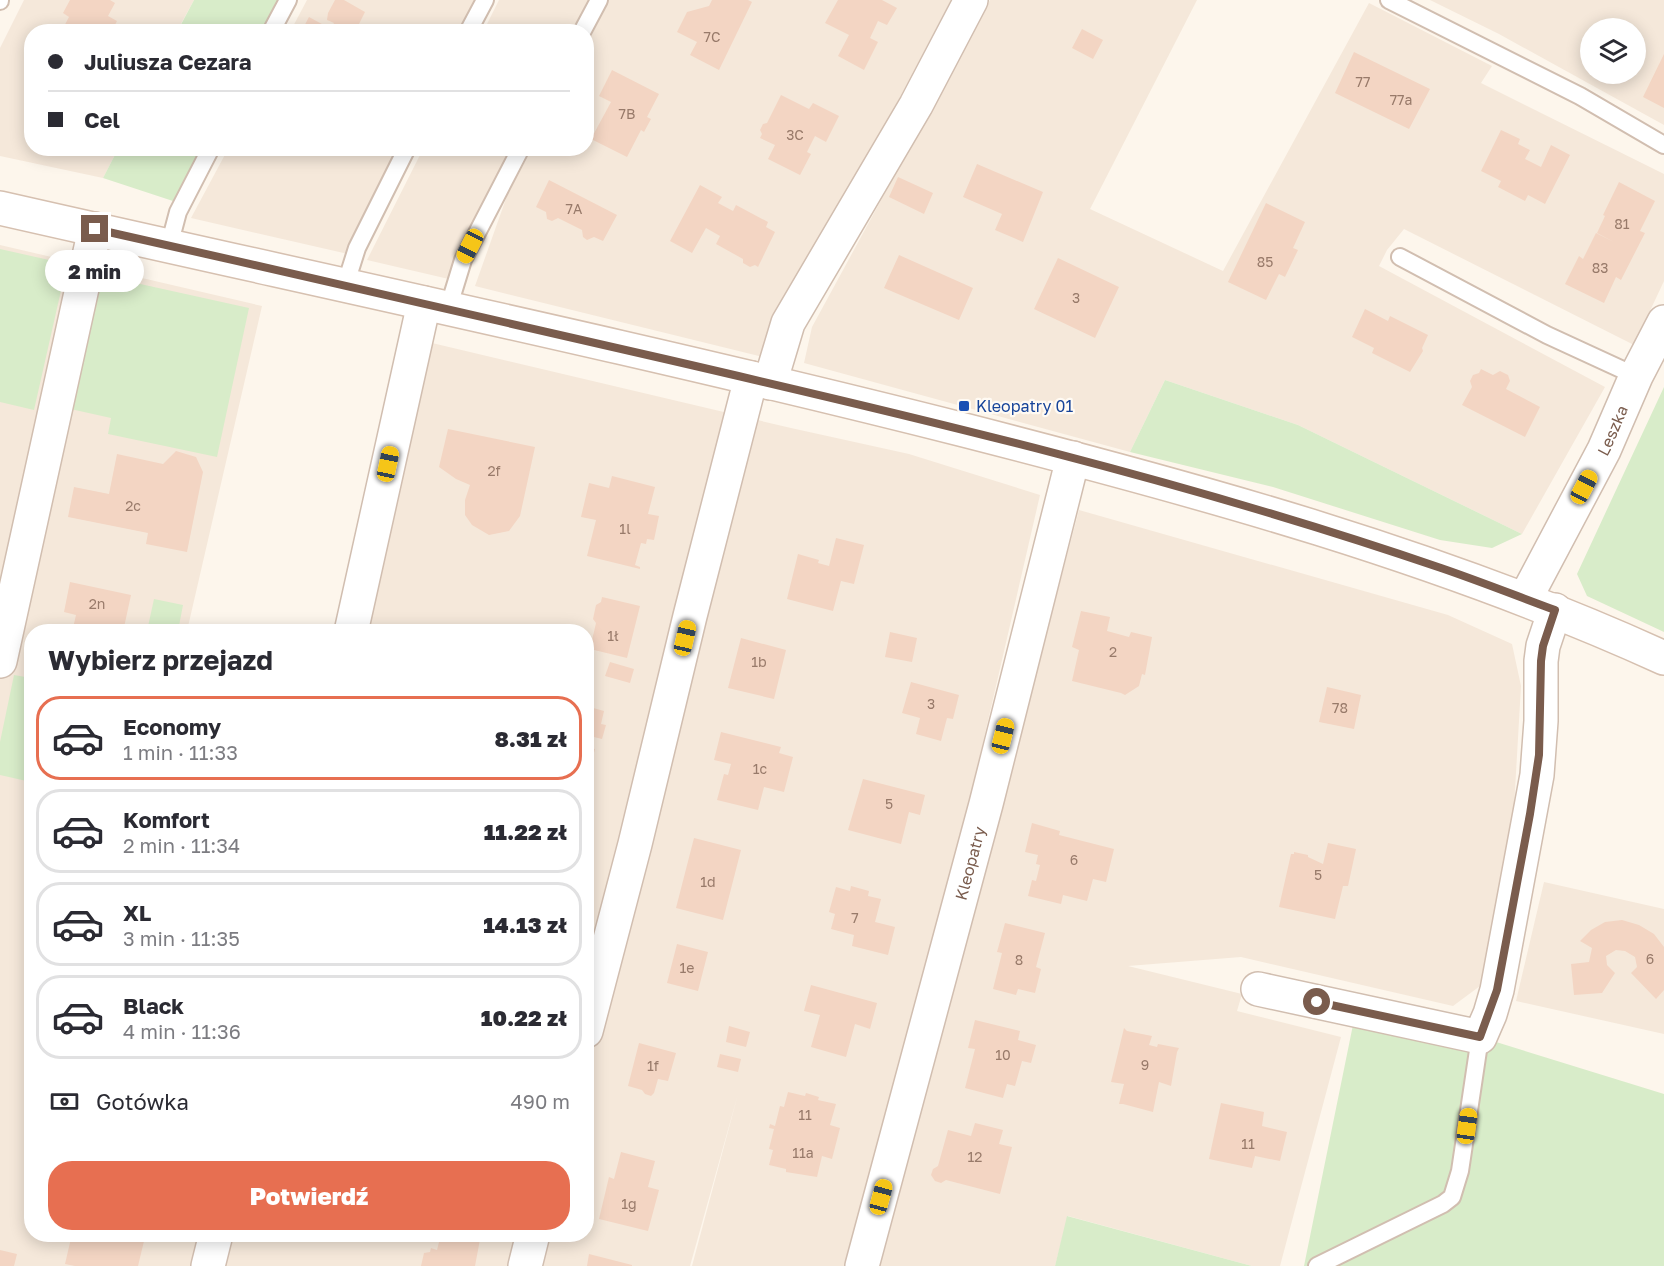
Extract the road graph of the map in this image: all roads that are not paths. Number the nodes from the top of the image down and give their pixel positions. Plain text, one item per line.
1 (288, 0) edge
2 (485, 0) edge
3 (599, 0) edge
4 (971, 0) edge
5 (1389, 0) edge
6 (275, 24) edge
7 (472, 24) edge
8 (586, 24) edge
9 (1664, 145) edge
10 (207, 156) edge
11 (403, 156) edge
12 (517, 156) edge
13 (0, 208) edge
14 (95, 229) junction
15 (169, 246) junction
16 (1401, 257) dead end
17 (345, 286) junction
18 (436, 306) junction
19 (1664, 322) edge
20 (1636, 376) junction
21 (761, 381) junction
22 (1073, 459) junction
23 (1525, 599) junction
24 (1555, 610) junction
25 (353, 624) edge
26 (1664, 658) edge
27 (0, 661) edge
28 (1258, 989) dead end
29 (594, 1000) edge
30 (1480, 1037) junction
31 (214, 1242) edge
32 (531, 1242) edge
33 (208, 1266) edge
34 (525, 1266) edge
35 (862, 1266) edge
36 (1317, 1266) edge

1 - 6 lane
2 - 7 lane
3 - 8 lane
4 - 21 street
5 - 9 lane
10 - 15 lane
11 - 17 lane
12 - 18 lane
13 - 14 street
14 - 15 street
14 - 27 street
15 - 17 street
16 - 20 lane
17 - 18 street
18 - 21 street
18 - 25 street
19 - 20 street, Leszka
20 - 23 street, Leszka
21 - 22 street
21 - 29 street
22 - 23 street
22 - 35 street, Kleopatry
23 - 24 street
24 - 26 street
24 - 30 street
28 - 30 street
30 - 36 lane
31 - 33 street
32 - 34 street

